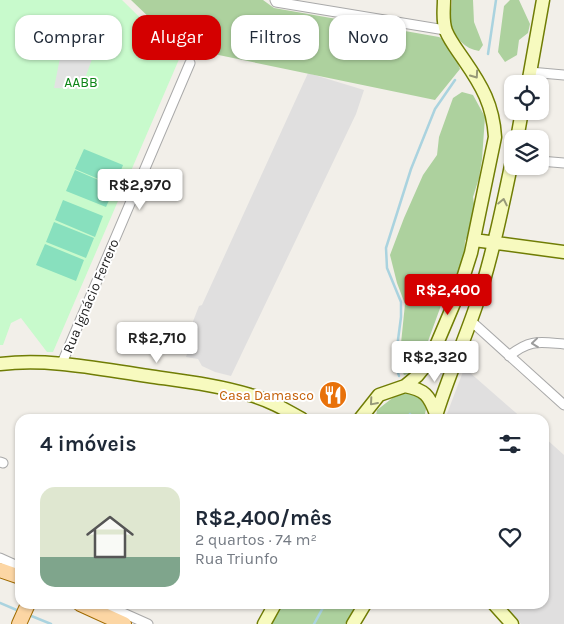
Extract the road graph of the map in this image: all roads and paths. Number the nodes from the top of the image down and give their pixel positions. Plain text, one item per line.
1 (275, 0) edge
2 (444, 0) edge
3 (543, 0) edge
4 (445, 30) junction
5 (190, 63) dead end
6 (530, 75) edge
7 (564, 75) edge
8 (549, 76) edge
9 (549, 162) edge
10 (564, 163) edge
11 (509, 175) edge
12 (474, 240) junction
13 (494, 243) junction
14 (564, 252) edge
15 (458, 294) junction
16 (471, 321) junction
17 (564, 344) edge
18 (509, 356) junction
19 (62, 363) junction
20 (0, 364) edge
21 (404, 386) junction
22 (564, 405) edge
23 (293, 414) edge
24 (364, 414) edge
25 (435, 414) edge
26 (437, 414) edge
27 (0, 558) edge
28 (15, 565) edge
29 (0, 570) edge
30 (15, 575) edge
31 (25, 609) edge
32 (91, 609) edge
33 (114, 609) edge
34 (272, 609) edge
35 (361, 609) edge
36 (498, 609) edge
37 (19, 624) edge
38 (124, 624) edge
39 (148, 624) edge
40 (264, 624) edge
41 (353, 624) edge
42 (512, 624) edge

1 - 4 street
2 - 4 main road
3 - 6 main road
4 -> 12 main road
5 - 19 street, Rua Ignácio Ferrero
7 - 8 street
9 - 10 street
13 -> 11 main road
12 - 13 main road
12 - 15 main road
13 - 14 main road
13 - 16 main road
15 - 16 main road
15 - 21 main road
16 - 18 street
16 - 26 main road
17 -> 18 street
18 - 22 street
19 - 20 main road
19 - 23 main road
21 -> 24 main road
21 - 25 main road
27 - 28 street
29 - 30 main road
31 - 37 main road
32 - 38 main road
33 - 39 street
34 - 40 main road
35 - 41 main road
36 - 42 main road

